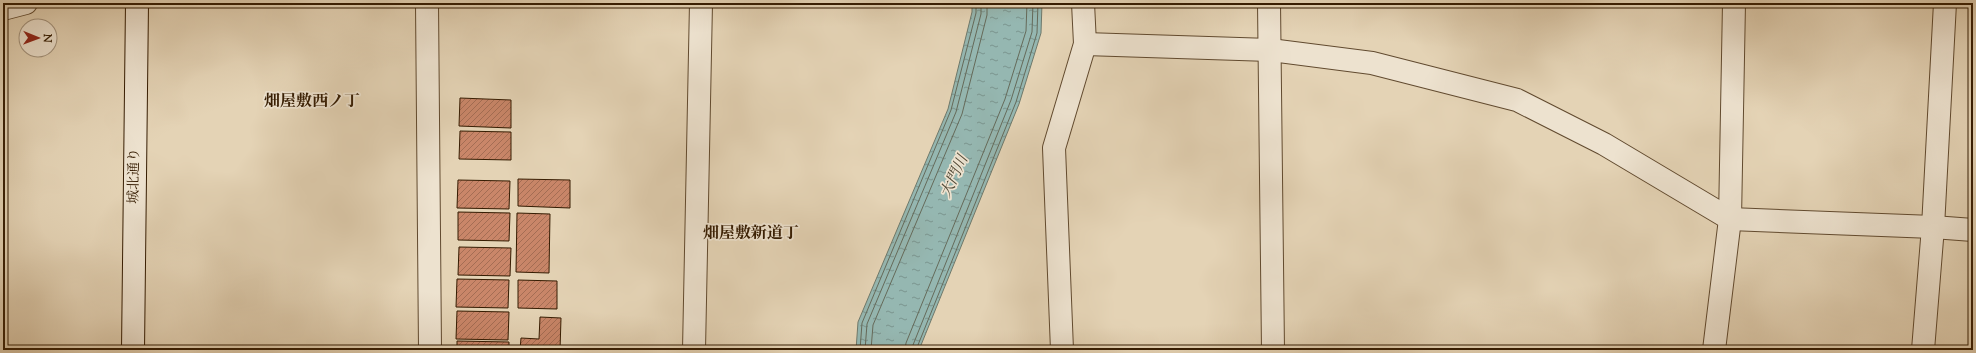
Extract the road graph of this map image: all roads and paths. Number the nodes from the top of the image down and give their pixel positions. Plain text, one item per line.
1 (26, 3) edge
2 (137, 3) edge
3 (427, 3) edge
4 (701, 3) edge
5 (1083, 3) edge
6 (1269, 3) edge
7 (1734, 3) edge
8 (1944, 3) edge
9 (3, 9) edge
10 (1085, 44) junction
11 (1270, 50) junction
12 (1730, 219) junction
13 (1933, 227) junction
14 (1973, 230) edge
15 (133, 350) edge
16 (430, 350) edge
17 (694, 350) edge
18 (1062, 350) edge
19 (1274, 350) edge
20 (1714, 350) edge
21 (1923, 350) edge

1 - 9 street
2 - 15 street, 城北通り
3 - 16 street
4 - 17 street
5 - 10 street
6 - 11 street
7 - 12 street
8 - 13 street
10 - 11 street
10 - 18 street
11 - 12 street
11 - 19 street
12 - 13 street
12 - 20 street
13 - 14 street
13 - 21 street

